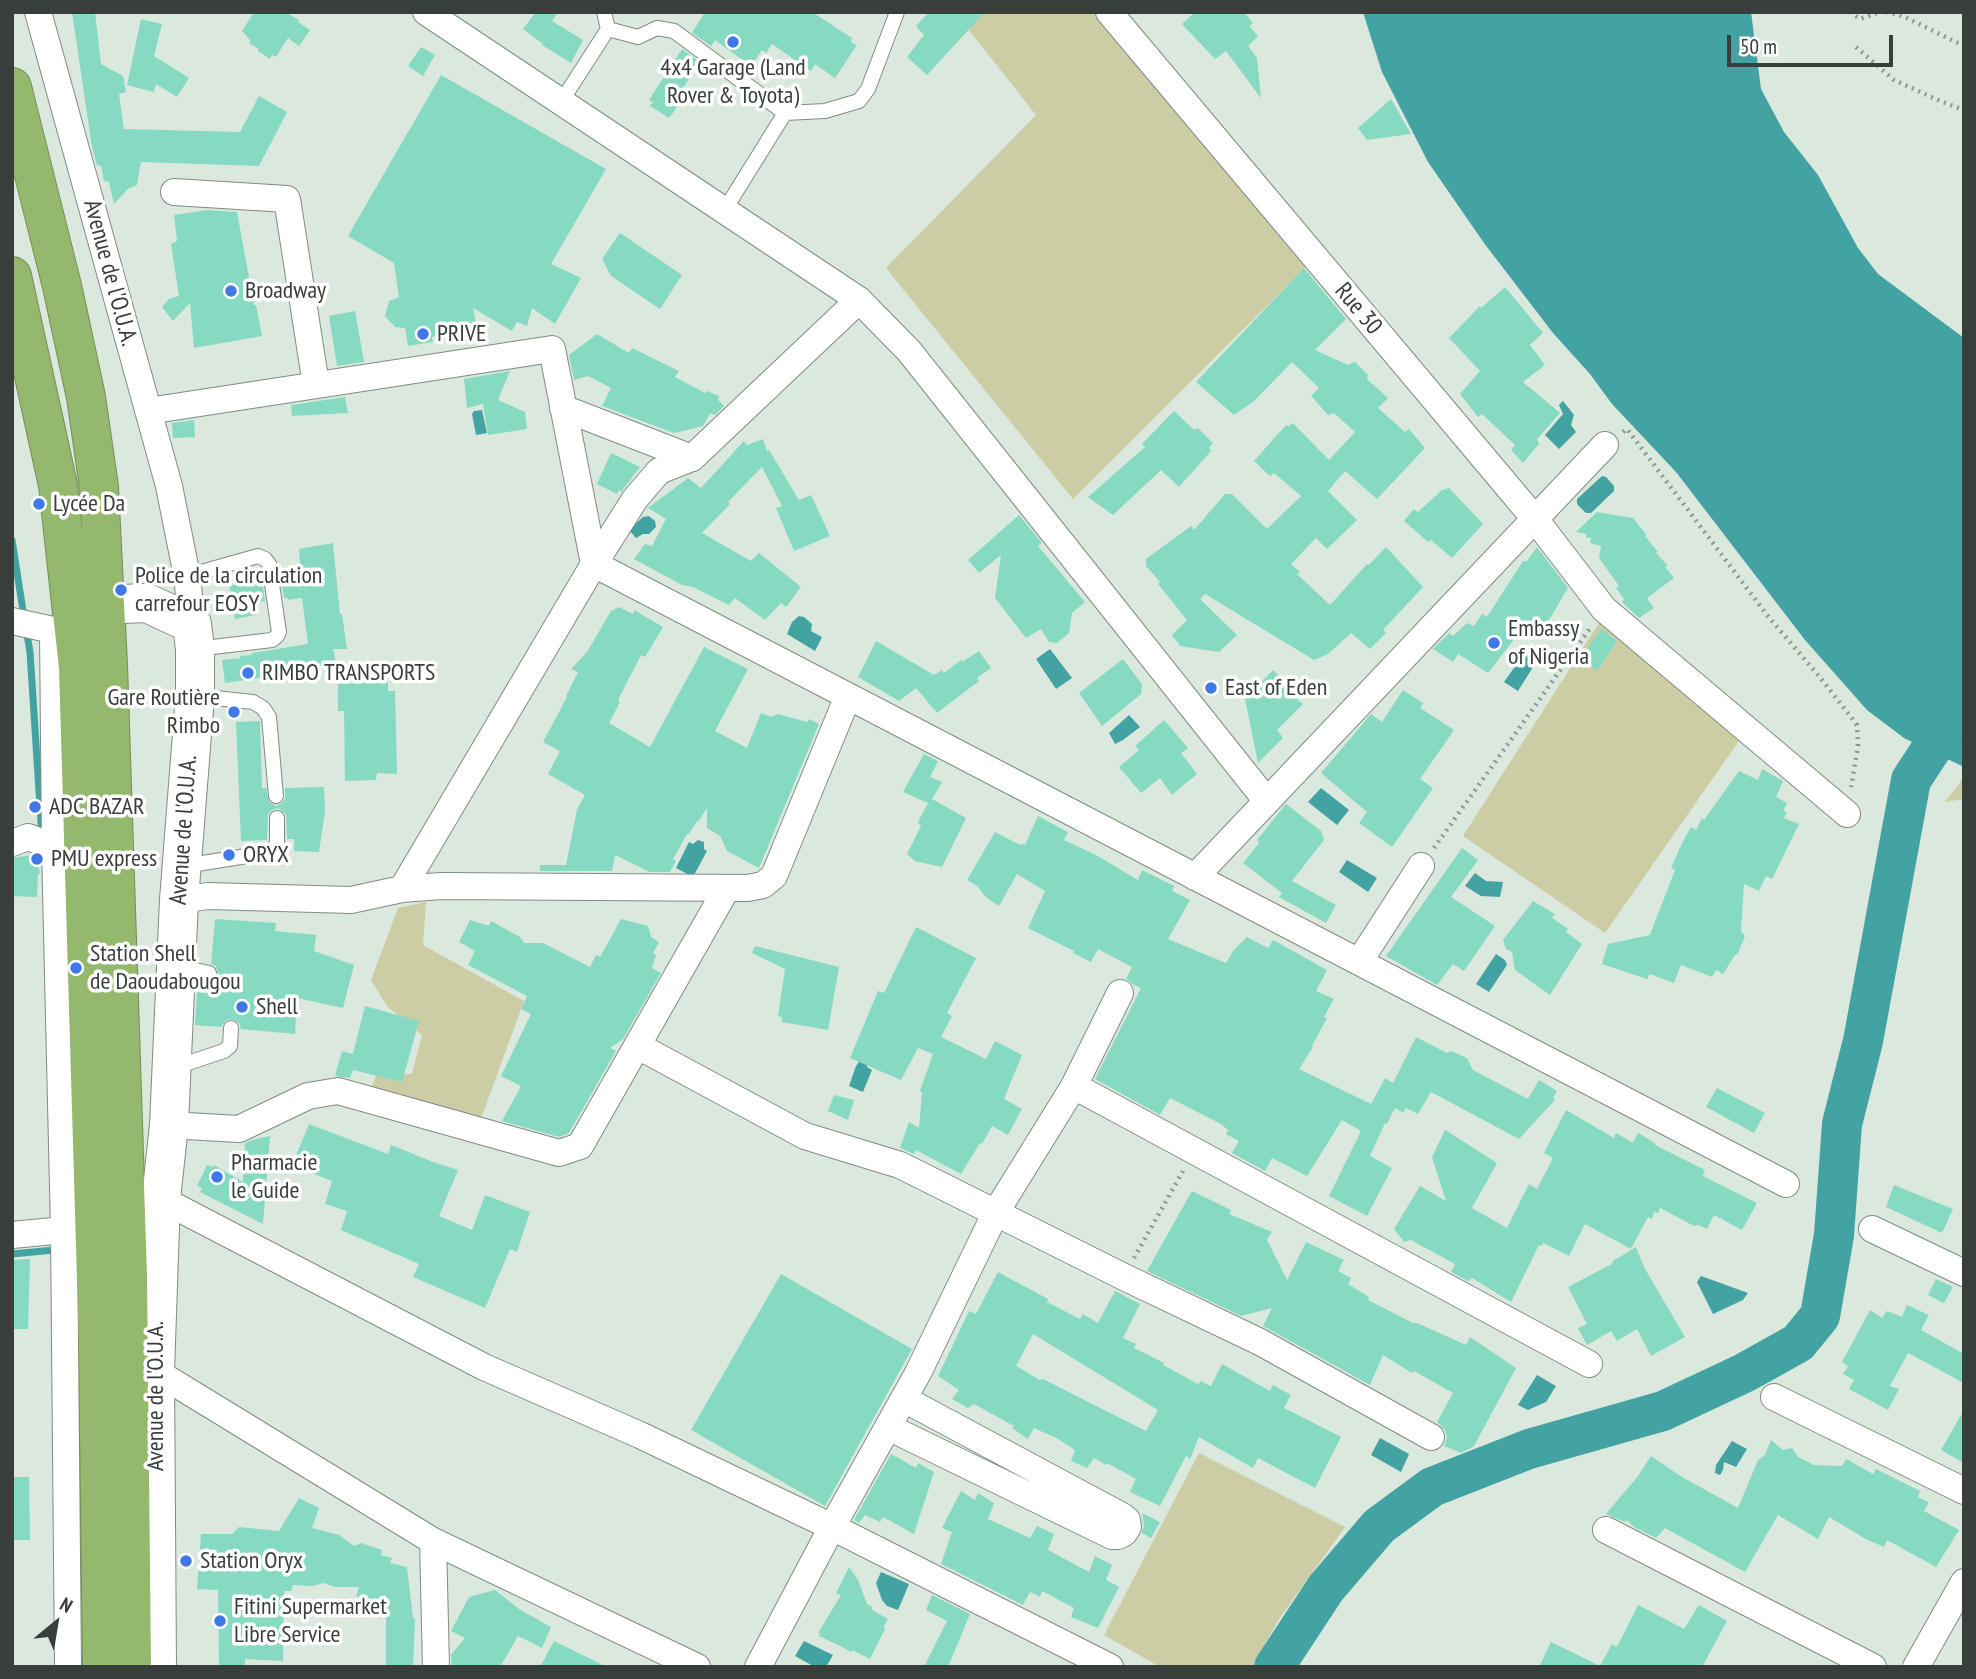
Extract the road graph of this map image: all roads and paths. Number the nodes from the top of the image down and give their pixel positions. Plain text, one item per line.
1 (38, 12) edge
2 (426, 12) edge
3 (604, 12) edge
4 (897, 12) edge
5 (1109, 12) edge
6 (1850, 12) edge
7 (1880, 12) edge
8 (1886, 12) edge
9 (608, 29) junction
10 (1964, 46) edge
11 (1856, 47) dead end
12 (12, 87) edge
13 (561, 102) junction
14 (1964, 110) edge
15 (785, 113) junction
16 (174, 191) dead end
17 (724, 211) junction
18 (12, 276) edge
19 (859, 300) junction
20 (316, 385) junction
21 (563, 408) junction
22 (148, 411) junction
23 (1605, 445) joint
24 (692, 458) junction
25 (1535, 519) junction
26 (594, 564) junction
27 (187, 576) junction
28 (1604, 608) junction
29 (76, 614) junction
30 (12, 621) edge
31 (193, 636) junction
32 (195, 696) junction
33 (848, 696) junction
34 (276, 796) dead end
35 (1266, 800) junction
36 (1847, 814) joint
37 (277, 818) dead end
38 (12, 843) edge
39 (55, 847) junction
40 (1421, 866) joint
41 (1195, 877) junction
42 (180, 883) junction
43 (727, 888) junction
44 (402, 889) junction
45 (1359, 962) junction
46 (1120, 993) dead end
47 (230, 1028) dead end
48 (638, 1046) junction
49 (171, 1068) junction
50 (1074, 1086) junction
51 (169, 1125) junction
52 (1194, 1152) junction
53 (1786, 1184) dead end
54 (161, 1199) junction
55 (996, 1212) junction
56 (1872, 1229) dead end
57 (64, 1230) junction
58 (12, 1235) edge
59 (1964, 1273) edge
60 (1124, 1277) junction
61 (1589, 1364) dead end
62 (155, 1371) junction
63 (1774, 1397) dead end
64 (904, 1399) junction
65 (888, 1427) junction
66 (1431, 1437) dead end
67 (1035, 1469) junction
68 (1964, 1491) edge
69 (1022, 1492) junction
70 (832, 1527) junction
71 (1606, 1530) dead end
72 (433, 1541) junction
73 (1964, 1582) edge
74 (68, 1667) edge
75 (102, 1667) edge
76 (132, 1667) edge
77 (157, 1667) edge
78 (436, 1667) edge
79 (697, 1667) edge
80 (758, 1667) edge
81 (1110, 1667) edge
82 (1873, 1667) edge
83 (1916, 1667) edge

1 - 22 street, Avenue de l'O.U.A.
2 - 13 street
3 - 9 lane
4 - 15 lane
5 - 25 street, Rue 30
6 - 7 path
8 - 10 path
9 - 13 lane
9 - 15 lane
11 - 14 path
12 - 29 highway, Avenue de l'O.U.A.
13 - 17 street
15 - 17 lane
16 - 20 street
17 - 19 street
18 - 29 highway, Avenue de l'O.U.A.
19 - 24 street
19 - 35 street
20 - 21 street
20 - 22 street
21 - 24 street
21 - 26 street
22 - 27 street, Avenue de l'O.U.A.
23 - 25 street
23 - 36 path
24 - 26 street
25 - 28 street, Rue 30
25 - 35 street
26 - 33 street
26 - 44 street
27 - 31 street, Avenue de l'O.U.A.
27 - 31 lane
28 - 36 street, Rue 30
28 - 40 path
29 - 30 street
29 - 31 main road
29 - 39 street, Avenue de l'O.U.A.
29 - 75 highway, Avenue de l'O.U.A.
29 - 76 highway, Avenue de l'O.U.A.
31 - 32 main road, Avenue de l'O.U.A.
32 - 34 lane
32 - 42 main road, Avenue de l'O.U.A.
33 - 41 street
33 - 43 street
35 - 41 street
37 - 42 lane
38 - 39 street
39 - 57 street, Avenue de l'O.U.A.
40 - 45 street
41 - 45 street
42 - 44 street
42 - 49 main road, Avenue de l'O.U.A.
43 - 44 street
43 - 48 street
45 - 53 street
46 - 50 street
47 - 49 lane
48 - 51 street
48 - 55 street
49 - 51 main road, Avenue de l'O.U.A.
50 - 52 street
50 - 55 street
51 - 54 main road, Avenue de l'O.U.A.
52 - 60 path
52 - 61 street
54 - 62 main road, Avenue de l'O.U.A.
54 - 70 street
55 - 60 street
55 - 64 street
56 - 59 street
57 - 58 street
57 - 74 street, Avenue de l'O.U.A.
60 - 66 street
62 - 72 street
62 - 77 main road, Avenue de l'O.U.A.
63 - 68 street
64 - 65 street
64 - 67 street
65 - 69 street
65 - 70 street
67 - 69 street
67 - 69 street
70 - 80 street
70 - 81 street
71 - 82 street
72 - 78 street
72 - 79 street
73 - 83 street

